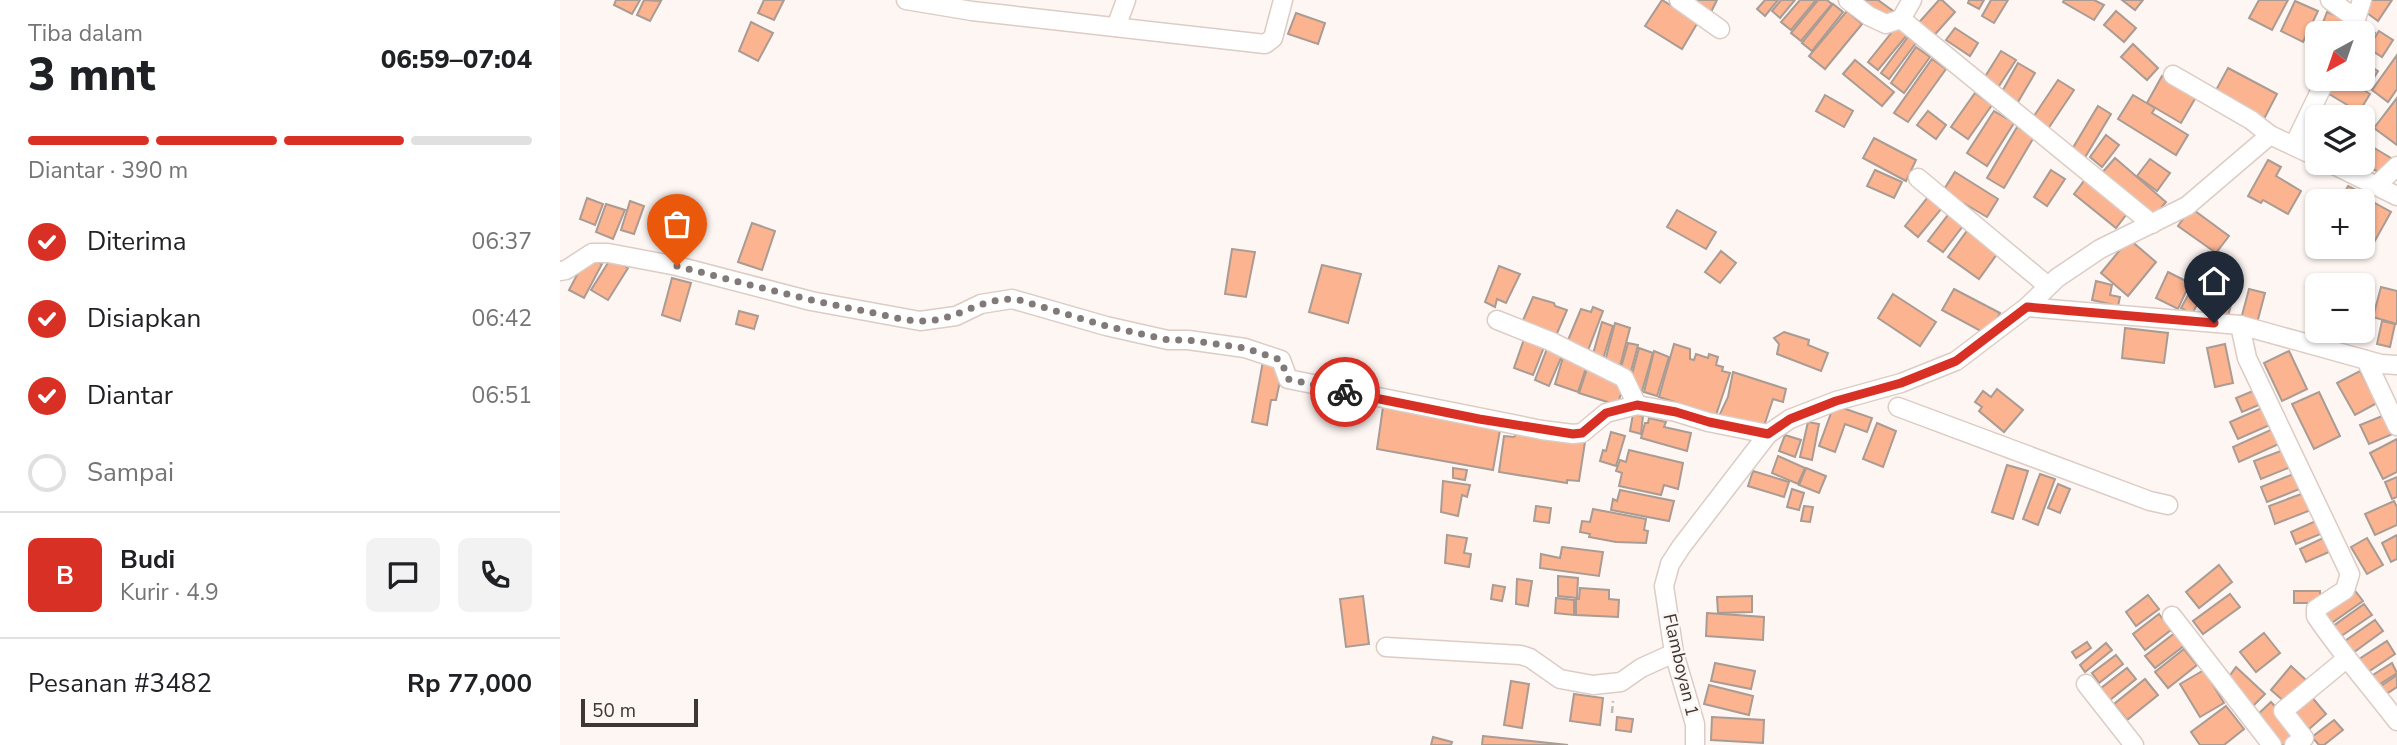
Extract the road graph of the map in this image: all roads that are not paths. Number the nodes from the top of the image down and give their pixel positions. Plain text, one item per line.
1 (906, 0) edge
2 (1126, 0) edge
3 (1283, 0) edge
4 (1679, 0) edge
5 (1848, 0) edge
6 (1912, 0) edge
7 (2330, 0) edge
8 (2362, 0) edge
9 (1901, 19) junction
10 (2349, 21) edge
11 (2355, 21) edge
12 (1116, 27) junction
13 (1720, 29) dead end
14 (2174, 75) dead end
15 (2320, 91) edge
16 (2270, 135) junction
17 (2294, 145) junction
18 (2305, 151) edge
19 (2397, 166) edge
20 (2354, 175) edge
21 (1918, 178) dead end
22 (2376, 186) junction
23 (2397, 196) edge
24 (2152, 224) junction
25 (560, 271) edge
26 (2048, 286) junction
27 (2027, 307) junction
28 (1497, 320) dead end
29 (2240, 325) junction
30 (2366, 360) junction
31 (2397, 365) edge
32 (1901, 383) junction
33 (1637, 405) junction
34 (2397, 426) edge
35 (1768, 434) junction
36 (2168, 505) dead end
37 (2172, 616) dead end
38 (1386, 647) dead end
39 (1674, 653) junction
40 (2346, 659) junction
41 (2086, 684) dead end
42 (2397, 721) edge
43 (1695, 745) edge
44 (2134, 745) edge
45 (2272, 745) edge
46 (2294, 745) edge

1 - 12 street
2 - 12 street
3 - 12 street
4 - 13 street
5 - 9 street
6 - 9 street
7 - 10 street
8 - 11 street
9 - 24 street
14 - 16 street
15 - 17 street
16 - 17 street
16 - 24 street
17 - 18 street
19 - 22 street
20 - 22 street
21 - 26 street
22 - 23 street
24 - 26 street
25 - 33 street
26 - 27 street
27 - 29 street
27 - 32 street
28 - 33 street
29 - 30 street
29 - 40 street
30 - 31 street
30 - 34 street
32 - 35 street
32 - 36 street
33 - 35 street
35 - 39 street, Flamboyan 1
37 - 45 street
38 - 39 street
39 - 43 street, Flamboyan 1
40 - 42 street
40 - 46 street
41 - 44 street

